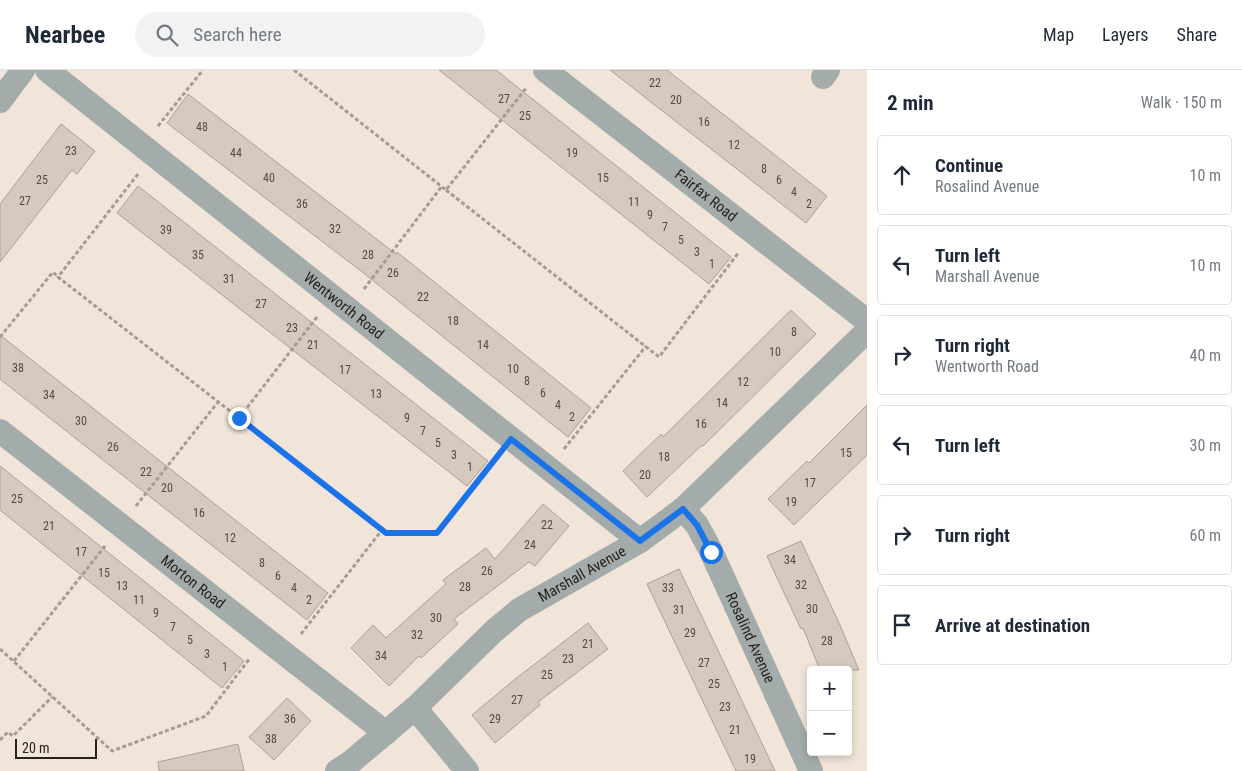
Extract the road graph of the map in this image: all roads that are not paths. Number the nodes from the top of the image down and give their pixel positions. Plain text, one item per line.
1 (23, 70) edge
2 (46, 70) edge
3 (537, 78) edge
4 (0, 101) edge
5 (867, 321) edge
6 (867, 330) edge
7 (0, 431) edge
8 (683, 509) junction
9 (640, 541) junction
10 (415, 708) junction
11 (386, 733) junction
12 (337, 771) edge
13 (467, 771) edge
14 (811, 771) edge

1 - 4 street
2 - 9 street, Wentworth Road
3 - 5 street, Fairfax Road
6 - 8 street, Marshall Avenue
7 - 11 street, Morton Road
8 - 9 street, Marshall Avenue
8 - 14 street, Rosalind Avenue
9 - 10 street, Marshall Avenue
10 - 11 street, Marshall Avenue
10 - 13 street
11 - 12 street, Marshall Avenue

